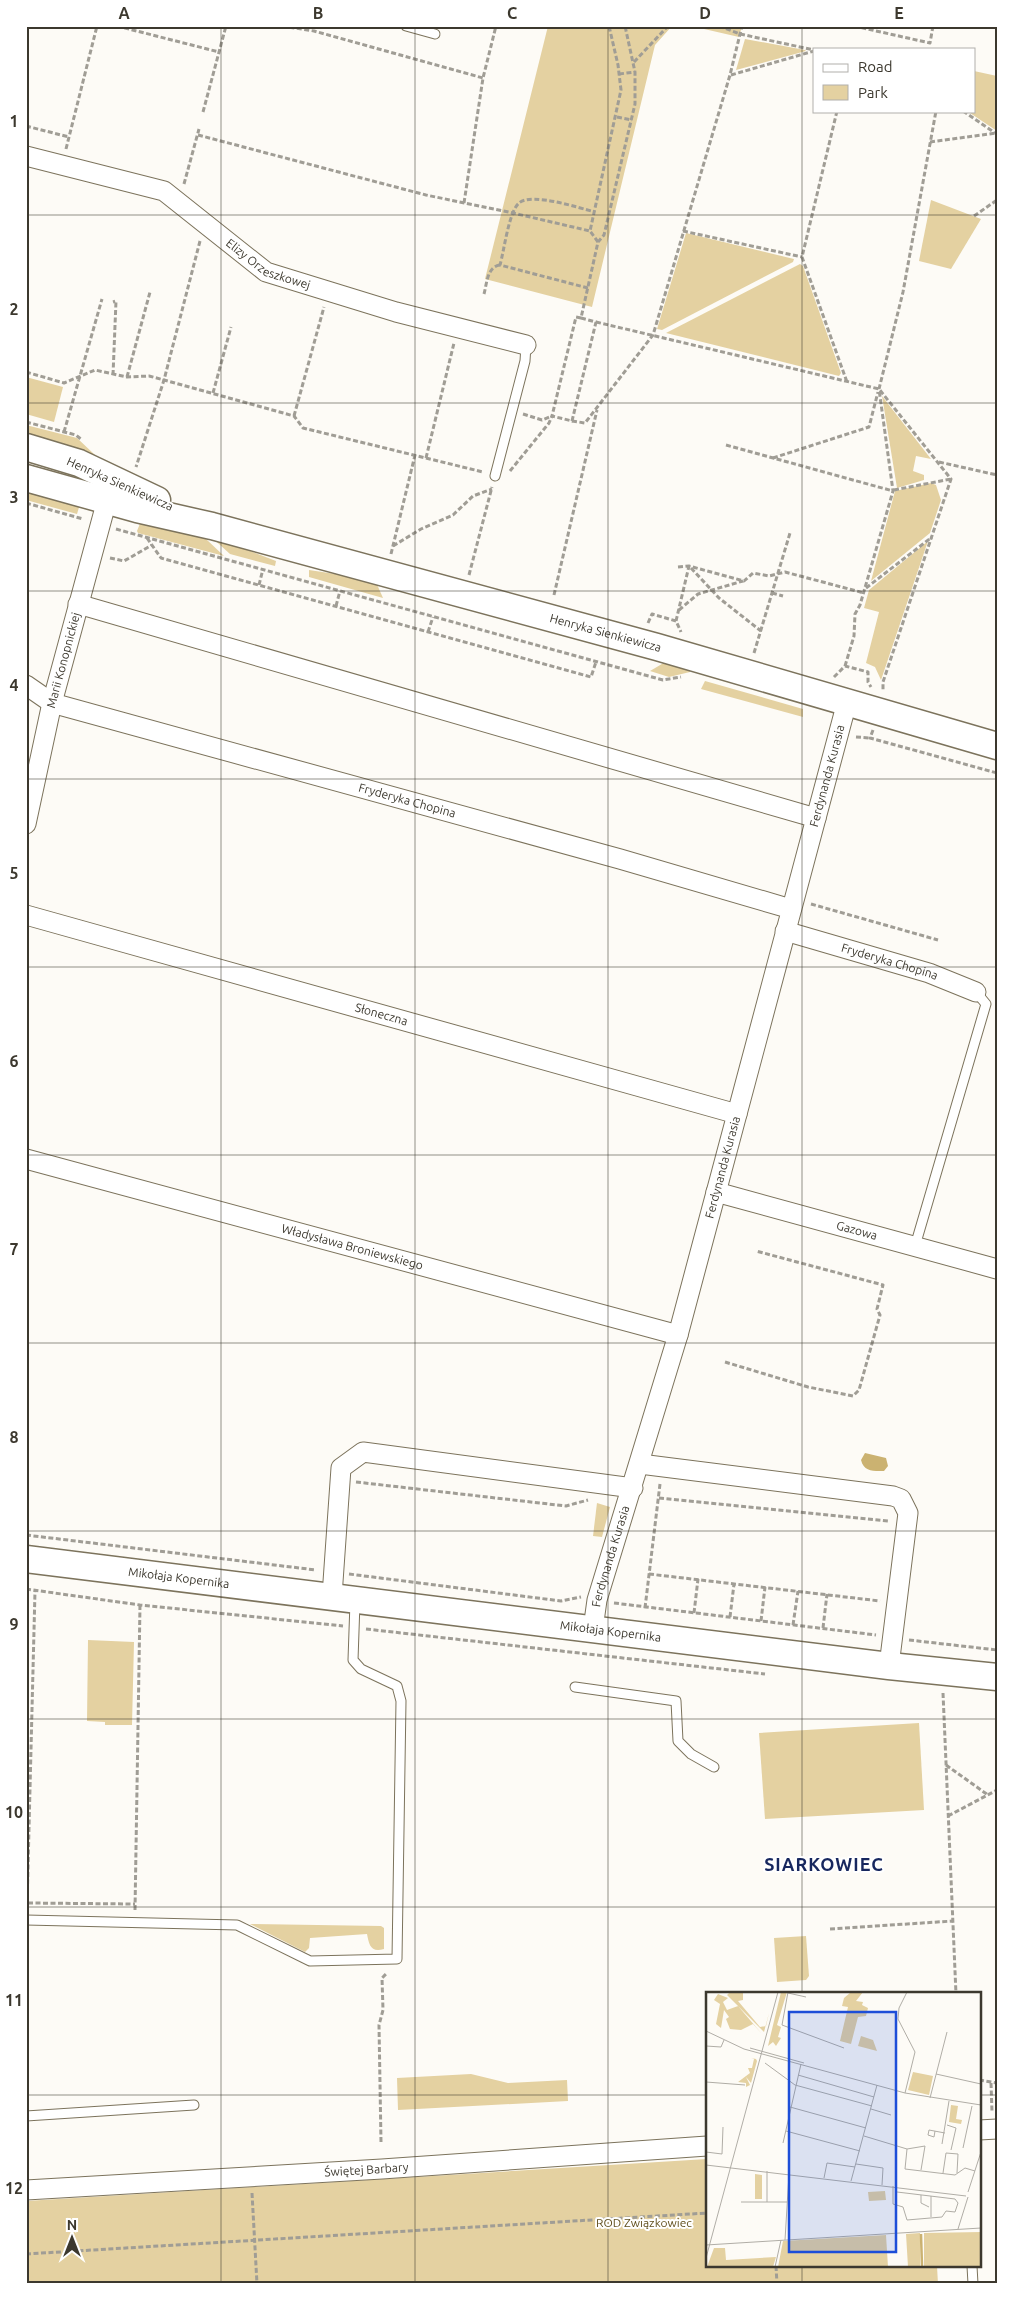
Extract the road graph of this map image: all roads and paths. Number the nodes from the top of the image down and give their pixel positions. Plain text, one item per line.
1 (97, 26) edge
2 (117, 26) edge
3 (226, 26) edge
4 (282, 26) edge
5 (406, 26) edge
6 (496, 26) edge
7 (610, 26) edge
8 (626, 26) edge
9 (668, 26) edge
10 (719, 26) edge
11 (742, 26) edge
12 (854, 26) edge
13 (933, 26) edge
14 (435, 34) dead end
15 (740, 34) junction
16 (813, 50) edge
17 (813, 50) edge
18 (219, 52) junction
19 (634, 62) junction
20 (635, 72) junction
21 (619, 74) junction
22 (730, 75) junction
23 (483, 78) junction
24 (203, 112) dead end
25 (838, 112) edge
26 (936, 112) edge
27 (964, 112) edge
28 (617, 117) junction
29 (632, 120) junction
30 (26, 126) edge
31 (997, 134) edge
32 (198, 135) dead end
33 (69, 137) junction
34 (930, 142) junction
35 (26, 156) edge
36 (62, 165) junction
37 (997, 200) edge
38 (464, 203) junction
39 (595, 212) junction
40 (513, 213) junction
41 (974, 216) dead end
42 (683, 231) junction
43 (590, 232) junction
44 (201, 236) dead end
45 (598, 242) junction
46 (802, 257) junction
47 (500, 265) junction
48 (588, 288) junction
49 (150, 292) dead end
50 (484, 294) dead end
51 (102, 299) dead end
52 (113, 302) dead end
53 (324, 306) dead end
54 (581, 318) junction
55 (596, 322) junction
56 (231, 327) dead end
57 (653, 335) junction
58 (454, 342) dead end
59 (526, 345) joint
60 (26, 372) edge
61 (113, 374) junction
62 (80, 375) junction
63 (128, 377) junction
64 (164, 380) junction
65 (847, 382) junction
66 (879, 389) junction
67 (213, 393) junction
68 (598, 407) junction
69 (513, 411) junction
70 (294, 416) junction
71 (552, 416) junction
72 (572, 421) junction
73 (64, 432) dead end
74 (726, 445) dead end
75 (26, 447) edge
76 (415, 455) junction
77 (426, 458) junction
78 (773, 458) junction
79 (940, 462) junction
80 (135, 470) dead end
81 (480, 471) dead end
82 (997, 474) edge
83 (495, 476) joint
84 (506, 476) dead end
85 (26, 478) edge
86 (952, 479) junction
87 (496, 486) dead end
88 (492, 490) junction
89 (893, 490) junction
90 (107, 500) junction
91 (26, 503) edge
92 (92, 521) dead end
93 (212, 526) junction
94 (109, 527) dead end
95 (790, 533) dead end
96 (932, 536) junction
97 (147, 538) junction
98 (152, 545) junction
99 (393, 546) junction
100 (102, 556) dead end
101 (390, 558) dead end
102 (678, 567) dead end
103 (690, 567) junction
104 (263, 569) junction
105 (778, 573) junction
106 (468, 578) dead end
107 (744, 581) junction
108 (259, 585) junction
109 (712, 589) junction
110 (340, 591) junction
111 (864, 591) junction
112 (772, 593) junction
113 (554, 595) dead end
114 (782, 596) dead end
115 (78, 604) junction
116 (336, 606) junction
117 (679, 610) junction
118 (432, 616) junction
119 (658, 616) dead end
120 (761, 631) junction
121 (428, 632) junction
122 (753, 658) dead end
123 (596, 662) junction
124 (864, 671) dead end
125 (663, 680) dead end
126 (26, 685) edge
127 (883, 693) dead end
128 (847, 702) junction
129 (52, 703) junction
130 (874, 725) dead end
131 (849, 736) dead end
132 (870, 738) junction
133 (997, 746) edge
134 (997, 773) edge
135 (816, 818) junction
136 (26, 824) edge
137 (798, 906) junction
138 (26, 916) edge
139 (785, 931) junction
140 (938, 940) dead end
141 (981, 998) joint
142 (737, 1114) junction
143 (26, 1158) edge
144 (716, 1192) junction
145 (915, 1246) junction
146 (756, 1252) dead end
147 (997, 1269) edge
148 (678, 1335) junction
149 (725, 1362) dead end
150 (640, 1464) junction
151 (340, 1480) junction
152 (661, 1480) dead end
153 (633, 1488) junction
154 (659, 1498) junction
155 (592, 1499) dead end
156 (895, 1522) dead end
157 (26, 1535) edge
158 (26, 1560) edge
159 (325, 1571) dead end
160 (649, 1574) junction
161 (698, 1579) junction
162 (734, 1584) junction
163 (765, 1587) junction
164 (26, 1589) edge
165 (342, 1589) junction
166 (35, 1591) junction
167 (798, 1591) junction
168 (827, 1594) junction
169 (586, 1598) dead end
170 (608, 1602) dead end
171 (887, 1602) dead end
172 (140, 1605) junction
173 (645, 1608) junction
174 (694, 1613) junction
175 (730, 1617) junction
176 (761, 1621) junction
177 (793, 1625) junction
178 (346, 1626) dead end
179 (360, 1628) dead end
180 (823, 1628) junction
181 (593, 1629) junction
182 (883, 1636) dead end
183 (900, 1639) dead end
184 (997, 1650) edge
185 (580, 1654) dead end
186 (889, 1666) junction
187 (997, 1677) edge
188 (575, 1687) dead end
189 (943, 1693) dead end
190 (946, 1765) junction
191 (714, 1767) dead end
192 (997, 1790) edge
193 (988, 1795) junction
194 (948, 1816) junction
195 (28, 1833) edge
196 (28, 1903) junction
197 (135, 1904) junction
198 (27, 1920) edge
199 (953, 1921) junction
200 (134, 1923) junction
201 (830, 1929) dead end
202 (397, 1959) junction
203 (956, 1992) edge
204 (980, 2080) edge
205 (991, 2083) junction
206 (997, 2083) edge
207 (194, 2105) dead end
208 (26, 2116) edge
209 (990, 2130) edge
210 (381, 2142) dead end
211 (706, 2146) edge
212 (251, 2177) junction
213 (26, 2190) edge
214 (706, 2213) edge
215 (254, 2240) junction
216 (26, 2254) edge
217 (776, 2268) edge
218 (972, 2268) edge
219 (257, 2284) edge
220 (777, 2284) edge
221 (972, 2284) edge

1 - 33 path
2 - 18 path
3 - 18 path
4 - 23 path
5 - 14 lane
6 - 23 path
7 - 21 path
8 - 19 path
9 - 19 path
10 - 15 path
11 - 15 path
12 - 13 path
15 - 16 path
15 - 22 path
17 - 22 path
18 - 24 path
19 - 20 path
20 - 21 path
20 - 29 path
21 - 28 path
22 - 42 path
23 - 38 path
25 - 46 path
26 - 34 path
27 - 31 path
28 - 29 path
28 - 39 path
29 - 45 path
30 - 33 path
31 - 34 path
32 - 38 path
33 - 36 path
34 - 66 path
35 - 36 street, Elizy Orzeszkowej
36 - 59 street, Elizy Orzeszkowej
37 - 41 path
38 - 40 path
39 - 40 path
39 - 43 path
40 - 43 path
40 - 47 path
42 - 46 path
42 - 57 path
43 - 45 path
44 - 64 path
45 - 48 path
46 - 65 path
47 - 48 path
47 - 50 path
48 - 54 path
49 - 63 path
51 - 62 path
52 - 61 path
53 - 70 path
54 - 55 path
54 - 71 path
55 - 57 path
55 - 72 path
56 - 67 path
57 - 65 path
57 - 68 path
58 - 77 path
59 - 69 lane
60 - 62 path
61 - 62 path
61 - 63 path
62 - 73 path
63 - 64 path
64 - 67 path
64 - 80 path
65 - 66 path
66 - 78 path
66 - 79 path
66 - 89 path
67 - 70 path
68 - 72 path
68 - 113 path
69 - 71 path
69 - 83 lane
70 - 76 path
71 - 72 path
71 - 84 path
74 - 78 path
75 - 93 street, Henryka Sienkiewicza
76 - 77 path
76 - 99 path
77 - 81 path
78 - 89 path
79 - 82 path
79 - 86 path
83 - 88 path
85 - 90 street, Henryka Sienkiewicza
86 - 89 path
86 - 96 path
87 - 88 path
88 - 99 path
88 - 106 path
89 - 111 path
90 - 93 street, Henryka Sienkiewicza
90 - 115 street, Marii Konopnickiej
91 - 92 path
93 - 128 street, Henryka Sienkiewicza
94 - 97 path
95 - 105 path
96 - 111 path
96 - 127 path
97 - 98 path
97 - 104 path
98 - 100 path
98 - 108 path
99 - 101 path
102 - 103 path
103 - 107 path
103 - 109 path
103 - 117 path
104 - 108 path
104 - 110 path
105 - 107 path
105 - 111 path
105 - 112 path
107 - 109 path
108 - 116 path
109 - 117 path
109 - 120 path
110 - 116 path
110 - 118 path
111 - 124 path
112 - 114 path
112 - 120 path
115 - 129 street, Marii Konopnickiej
115 - 135 street
116 - 121 path
117 - 119 path
118 - 121 path
118 - 123 path
120 - 122 path
121 - 123 path
123 - 125 path
126 - 129 street, Fryderyka Chopina
128 - 133 street, Henryka Sienkiewicza
128 - 135 street, Ferdynanda Kurasia
129 - 136 street, Marii Konopnickiej
129 - 137 street, Fryderyka Chopina
130 - 132 path
131 - 132 path
132 - 134 path
135 - 137 street, Ferdynanda Kurasia
137 - 139 street, Ferdynanda Kurasia
137 - 140 path
138 - 142 street, Słoneczna
139 - 141 street, Fryderyka Chopina
139 - 142 street, Ferdynanda Kurasia
141 - 145 lane
142 - 144 street, Ferdynanda Kurasia
143 - 148 street, Władysława Broniewskiego
144 - 145 street, Gazowa
144 - 148 street, Ferdynanda Kurasia
145 - 147 street, Gazowa
146 - 149 path
148 - 150 street, Ferdynanda Kurasia
150 - 153 street, Ferdynanda Kurasia
150 - 186 street
151 - 153 street
151 - 155 path
151 - 165 street
152 - 154 path
153 - 181 street, Ferdynanda Kurasia
154 - 156 path
154 - 160 path
157 - 159 path
158 - 165 street, Mikołaja Kopernika
160 - 161 path
160 - 173 path
161 - 162 path
161 - 174 path
162 - 163 path
162 - 175 path
163 - 167 path
163 - 176 path
164 - 166 path
165 - 169 path
165 - 181 street, Mikołaja Kopernika
165 - 202 lane
166 - 172 path
166 - 195 path
167 - 168 path
167 - 177 path
168 - 171 path
168 - 180 path
170 - 173 path
172 - 178 path
172 - 197 path
173 - 174 path
174 - 175 path
175 - 176 path
176 - 177 path
177 - 180 path
179 - 185 path
180 - 182 path
181 - 186 street, Mikołaja Kopernika
183 - 184 path
186 - 187 street, Mikołaja Kopernika
188 - 191 lane
189 - 190 path
190 - 193 path
190 - 194 path
192 - 193 path
193 - 194 path
194 - 199 path
195 - 196 path
196 - 197 path
196 - 198 path
197 - 200 path
198 - 200 lane
199 - 201 path
199 - 203 path
200 - 202 lane
202 - 210 path
204 - 205 path
205 - 206 path
205 - 209 path
207 - 208 lane
211 - 212 street, Świętej Barbary
212 - 213 street, Świętej Barbary
212 - 215 path
214 - 215 path
215 - 216 path
215 - 219 path
217 - 220 path
218 - 221 lane

